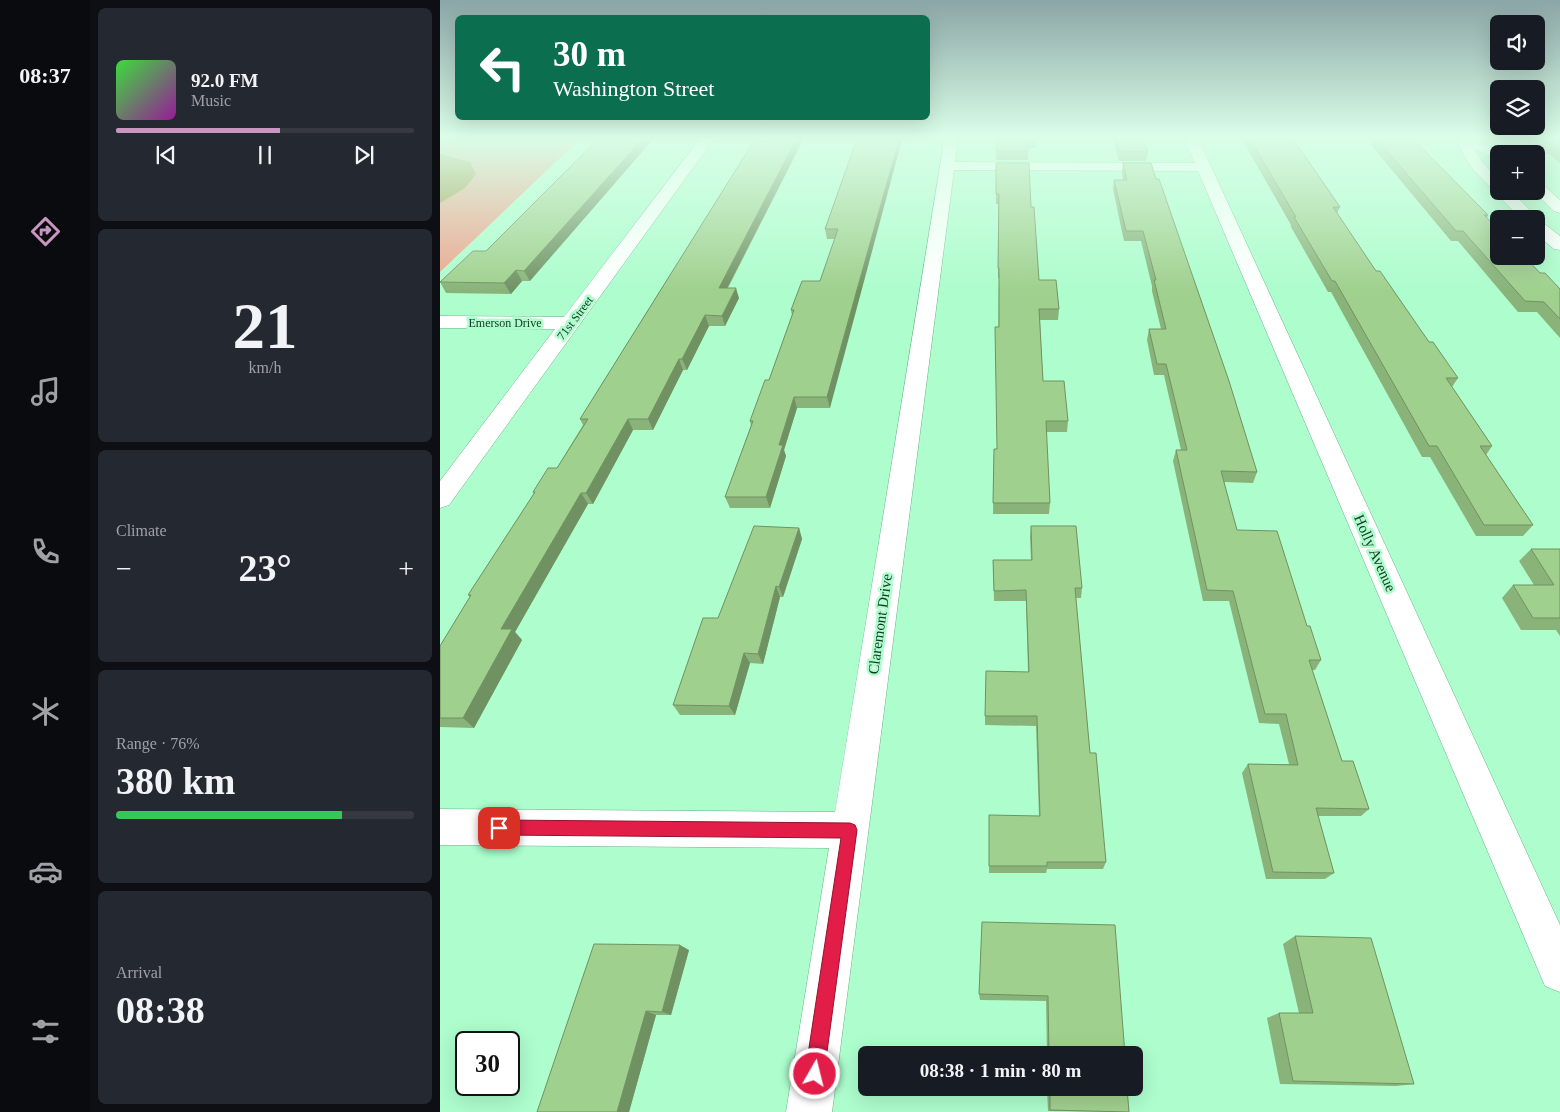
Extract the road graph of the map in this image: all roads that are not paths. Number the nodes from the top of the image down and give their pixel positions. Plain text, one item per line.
1 (671, 188) edge
2 (944, 188) edge
3 (1213, 188) edge
4 (1545, 194) edge
5 (1511, 200) edge
6 (1560, 208) edge
7 (1521, 210) edge
8 (1545, 232) edge
9 (1560, 245) edge
10 (440, 322) edge
11 (571, 323) junction
12 (440, 500) edge
13 (440, 827) edge
14 (850, 830) junction
15 (1560, 971) edge
16 (809, 1112) edge

1 - 11 street, 71st Street
2 - 14 street, Claremont Drive
3 - 15 street, Holly Avenue
4 - 6 street
5 - 7 street
8 - 9 street
10 - 11 street, Emerson Drive
11 - 12 street, 71st Street
13 - 14 street
14 - 16 street, Claremont Drive

